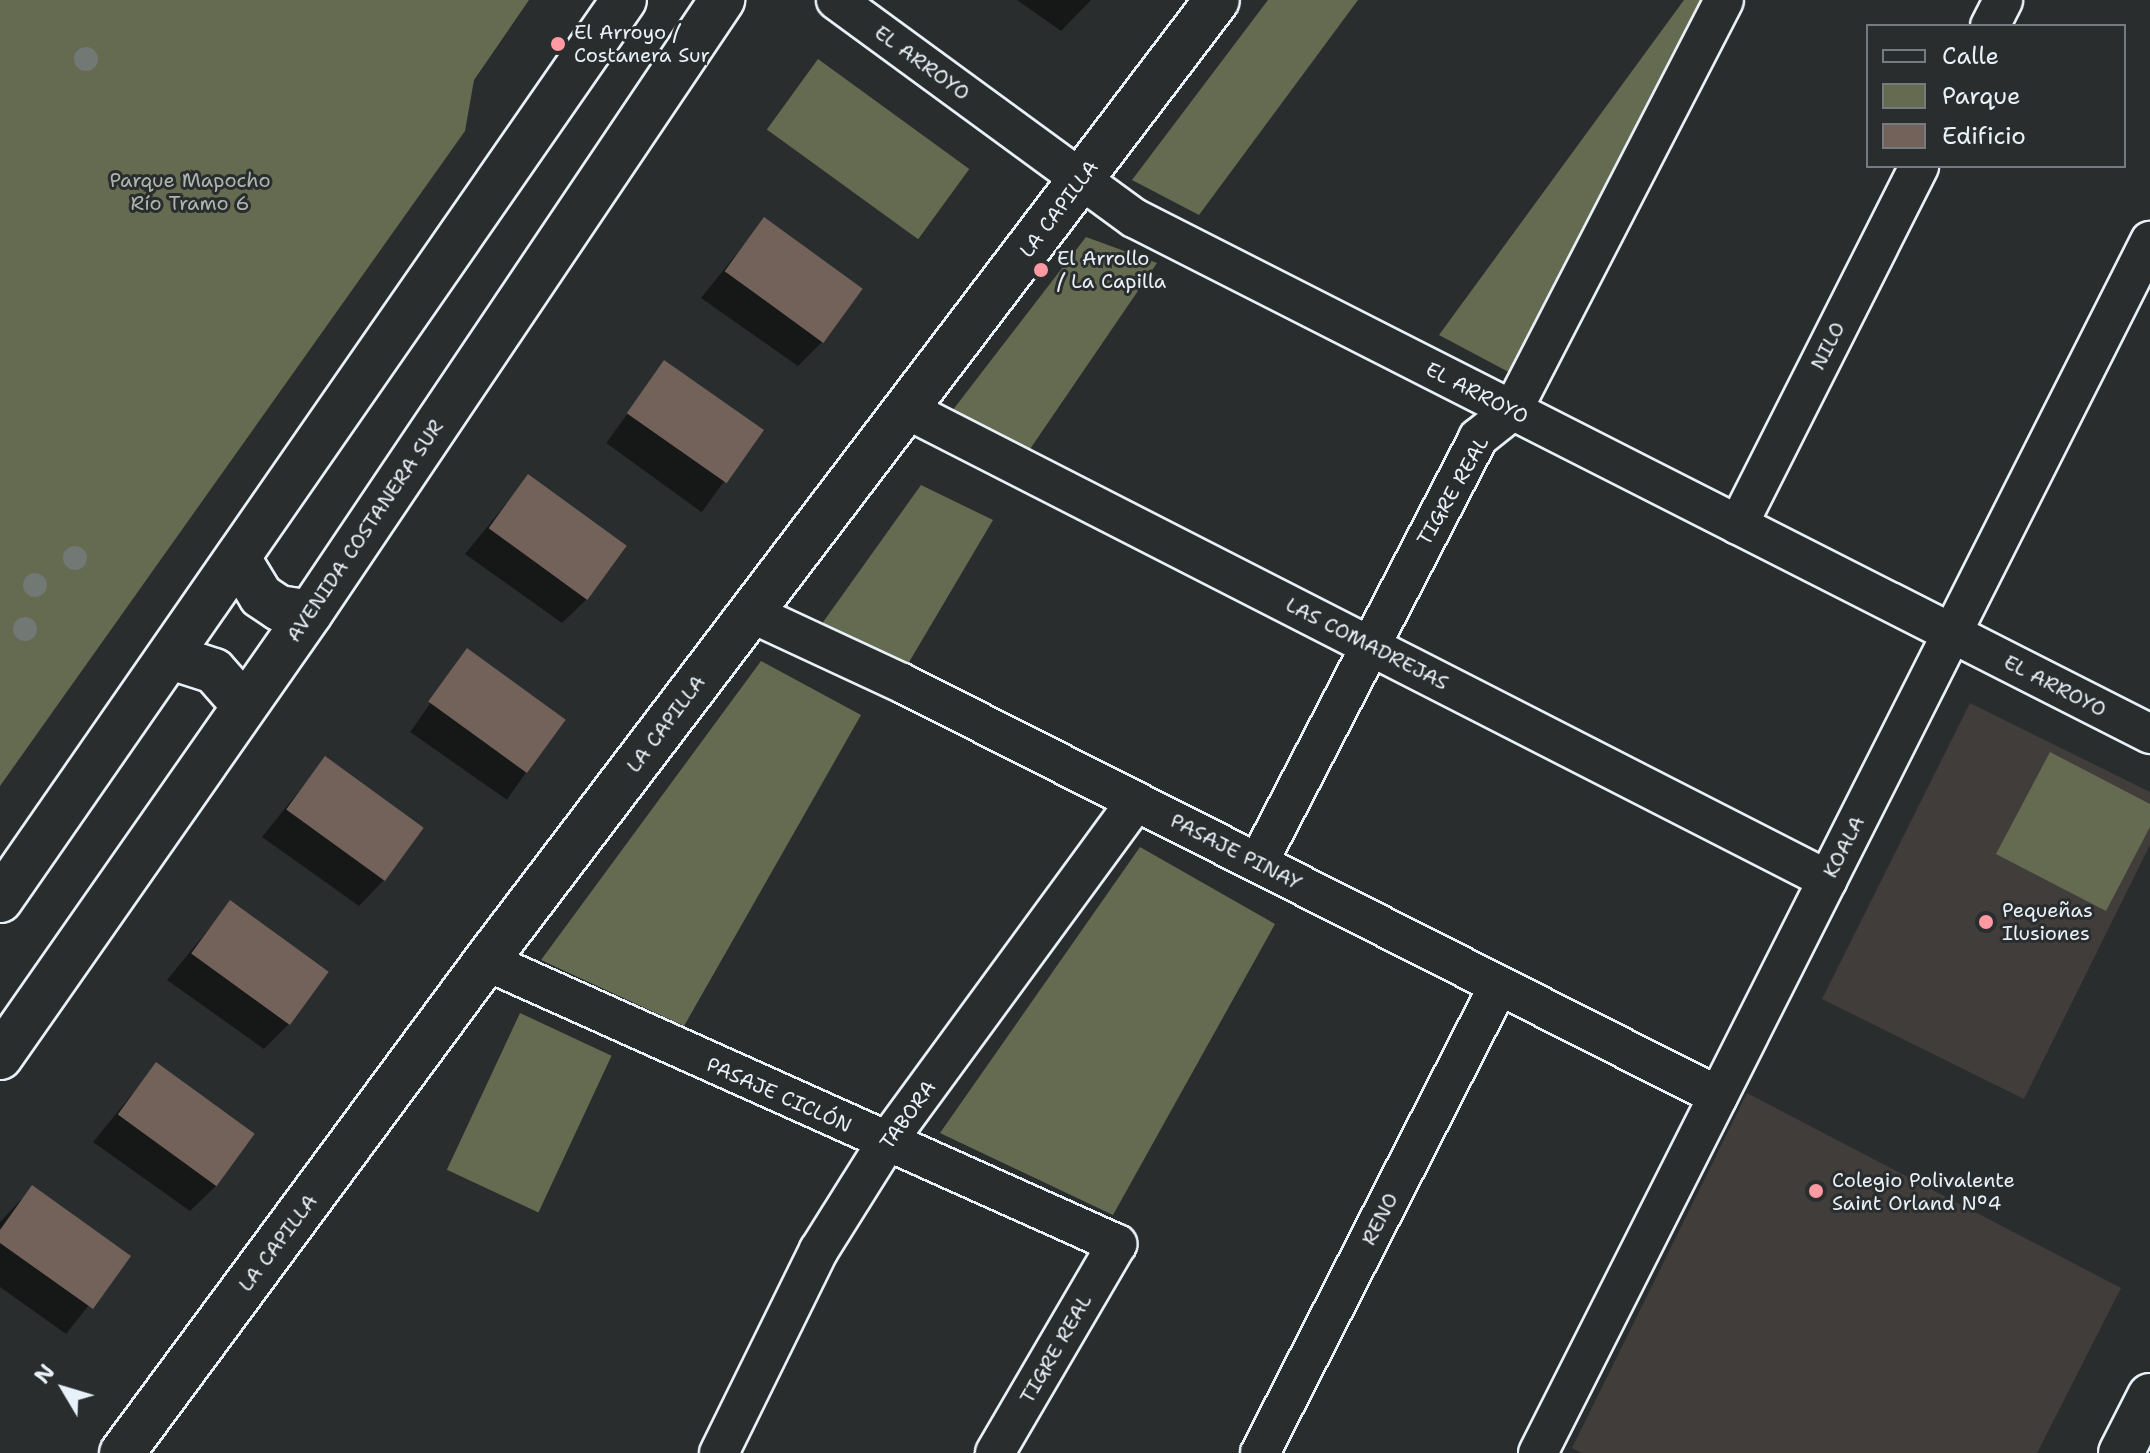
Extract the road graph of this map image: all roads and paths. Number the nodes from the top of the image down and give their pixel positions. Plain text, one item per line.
1 (624, 0) edge
2 (722, 0) edge
3 (836, 0) edge
4 (1217, 0) edge
5 (1724, 0) edge
6 (2003, 0) edge
7 (1991, 24) edge
8 (1918, 168) edge
9 (1081, 181) junction
10 (2150, 241) edge
11 (906, 409) junction
12 (1512, 411) junction
13 (1738, 525) junction
14 (239, 560) junction
15 (310, 613) junction
16 (751, 613) junction
17 (1952, 634) junction
18 (1369, 645) junction
19 (171, 657) junction
20 (244, 705) junction
21 (2150, 734) edge
22 (1136, 802) junction
23 (1258, 863) junction
24 (1828, 880) junction
25 (0, 900) edge
26 (486, 961) junction
27 (1499, 985) junction
28 (0, 1057) edge
29 (1718, 1096) junction
30 (886, 1143) junction
31 (1117, 1244) joint
32 (2150, 1396) edge
33 (122, 1453) edge
34 (719, 1453) edge
35 (995, 1453) edge
36 (1260, 1453) edge
37 (1538, 1453) edge
38 (2121, 1453) edge

1 - 14 street
2 - 15 street, AVENIDA COSTANERA SUR
3 - 9 street, EL ARROYO
4 - 9 street, LA CAPILLA
5 - 12 street, TIGRE REAL
6 - 7 street
8 - 13 street, NILO
9 - 11 street, LA CAPILLA
9 - 12 street, EL ARROYO
10 - 17 street, KOALA
11 - 16 street, LA CAPILLA
11 - 18 street, LAS COMADREJAS
12 - 13 street, EL ARROYO
12 - 18 street, TIGRE REAL
13 - 17 street, EL ARROYO
14 - 15 street
14 - 19 street
15 - 20 street, AVENIDA COSTANERA SUR
16 - 22 street, PASAJE PINAY
16 - 26 street, LA CAPILLA
17 - 21 street, EL ARROYO
17 - 24 street, KOALA
18 - 23 street, TIGRE REAL
18 - 24 street, LAS COMADREJAS
19 - 20 street
19 - 25 street
20 - 28 street, AVENIDA COSTANERA SUR
22 - 23 street, PASAJE PINAY
22 - 30 street, TABORA
23 - 27 street, PASAJE PINAY
24 - 29 street, KOALA
26 - 30 street, PASAJE CICLÓN
26 - 33 street, LA CAPILLA
27 - 29 street, PASAJE PINAY
27 - 36 street, RENO
29 - 37 street, KOALA
30 - 31 street, PASAJE CICLÓN
30 - 34 street, TABORA
31 - 35 street, TIGRE REAL
32 - 38 street

